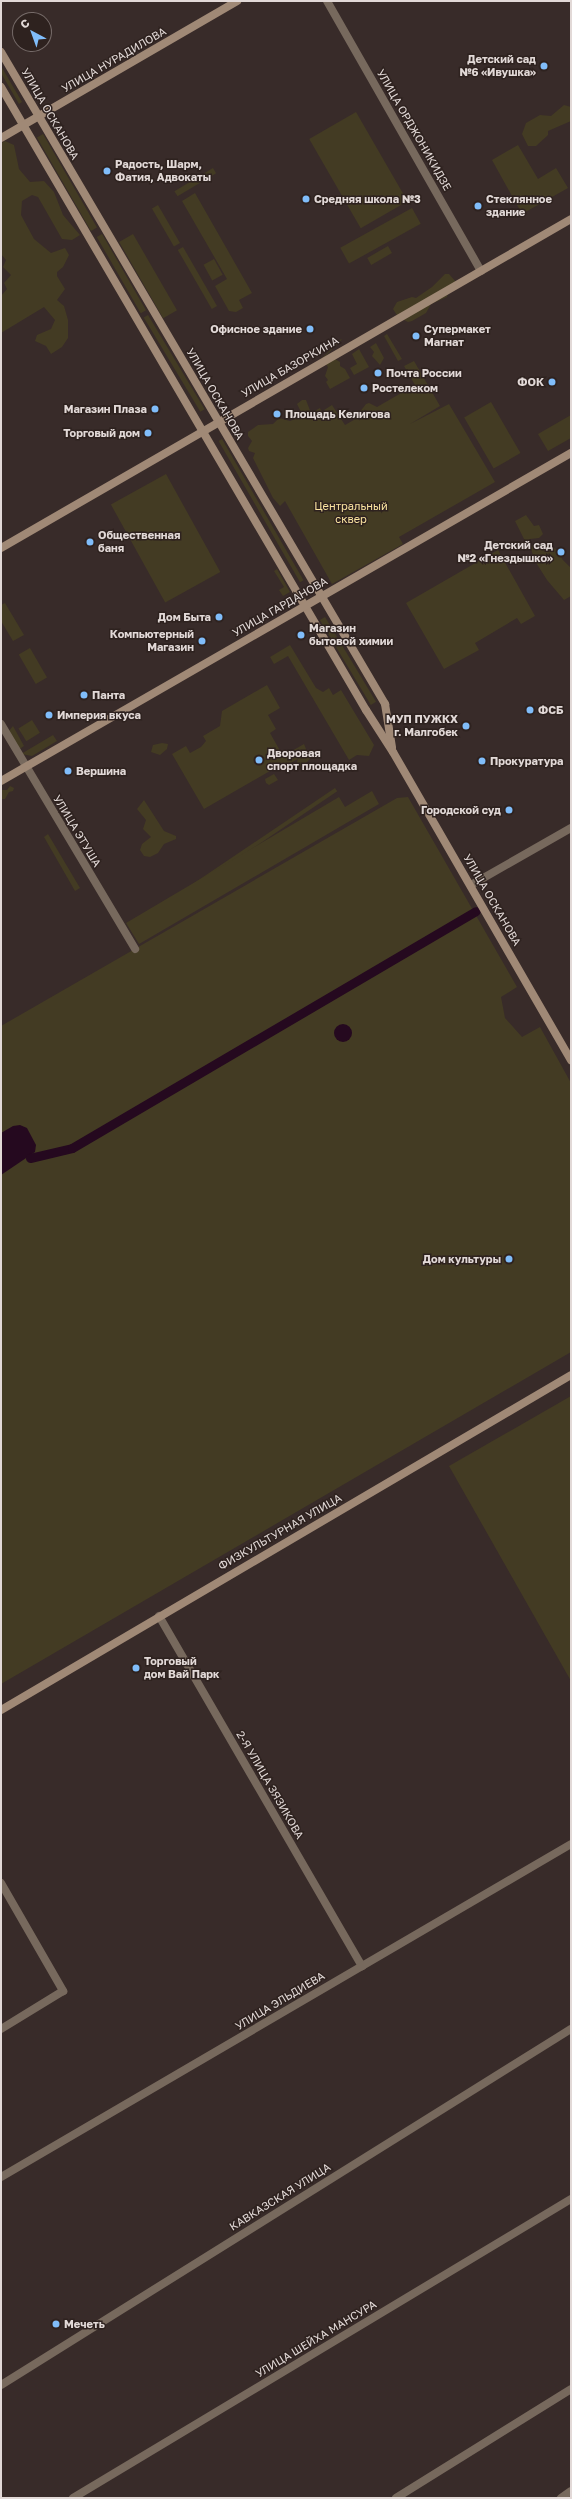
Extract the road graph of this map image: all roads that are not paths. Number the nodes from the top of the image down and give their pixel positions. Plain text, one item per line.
1 (237, 1) edge
2 (327, 1) edge
3 (1, 52) edge
4 (1, 87) edge
5 (39, 116) junction
6 (24, 125) junction
7 (1, 138) edge
8 (571, 219) edge
9 (481, 271) junction
10 (218, 421) junction
11 (203, 430) junction
12 (571, 453) edge
13 (1, 548) edge
14 (321, 596) junction
15 (305, 606) junction
16 (1, 724) edge
17 (393, 752) junction
18 (26, 766) junction
19 (1, 781) edge
20 (571, 828) edge
21 (471, 885) junction
22 (135, 949) dead end
23 (571, 1060) edge
24 (571, 1375) edge
25 (159, 1616) junction
26 (1, 1710) edge
27 (571, 1844) edge
28 (1, 1883) edge
29 (362, 1966) junction
30 (1, 2029) edge
31 (571, 2029) edge
32 (1, 2177) edge
33 (571, 2199) edge
34 (1, 2385) edge
35 (571, 2389) edge
36 (571, 2491) edge
37 (73, 2498) edge
38 (396, 2498) edge
39 (561, 2498) edge

1 - 5 street, УЛИЦА НУРАДИЛОВА
2 - 9 street, УЛИЦА ОРДЖОНИКИДЗЕ
3 - 5 street, УЛИЦА ОСКАНОВА
4 - 6 street, УЛИЦА ОСКАНОВА
5 - 6 street, УЛИЦА НУРАДИЛОВА
5 - 10 street, УЛИЦА ОСКАНОВА
6 - 7 street, УЛИЦА НУРАДИЛОВА
6 - 11 street, УЛИЦА ОСКАНОВА
8 - 9 street, УЛИЦА БАЗОРКИНА
9 - 10 street, УЛИЦА БАЗОРКИНА
10 - 11 street, УЛИЦА БАЗОРКИНА
10 - 14 street, УЛИЦА ОСКАНОВА
11 - 13 street, УЛИЦА БАЗОРКИНА
11 - 15 street, УЛИЦА ОСКАНОВА
12 - 14 street, УЛИЦА ГАРДАНОВА
14 - 15 street, УЛИЦА ГАРДАНОВА
14 - 17 street, УЛИЦА ОСКАНОВА
15 - 17 street, УЛИЦА ОСКАНОВА
15 - 18 street, УЛИЦА ГАРДАНОВА
16 - 18 street, УЛИЦА ЭТУША
17 - 21 street, УЛИЦА ОСКАНОВА
18 - 19 street, УЛИЦА ГАРДАНОВА
18 - 22 street, УЛИЦА ЭТУША
20 - 21 street
21 - 23 street, УЛИЦА ОСКАНОВА
24 - 25 street, ФИЗКУЛЬТУРНАЯ УЛИЦА
25 - 26 street, ФИЗКУЛЬТУРНАЯ УЛИЦА
25 - 29 street, 2-Я УЛИЦА ЗЯЗИКОВА
27 - 29 street, УЛИЦА ЭЛЬДИЕВА
28 - 30 street
29 - 32 street, УЛИЦА ЭЛЬДИЕВА
31 - 34 street, КАВКАЗСКАЯ УЛИЦА
33 - 37 street, УЛИЦА ШЕЙХА МАНСУРА
35 - 38 street
36 - 39 street

